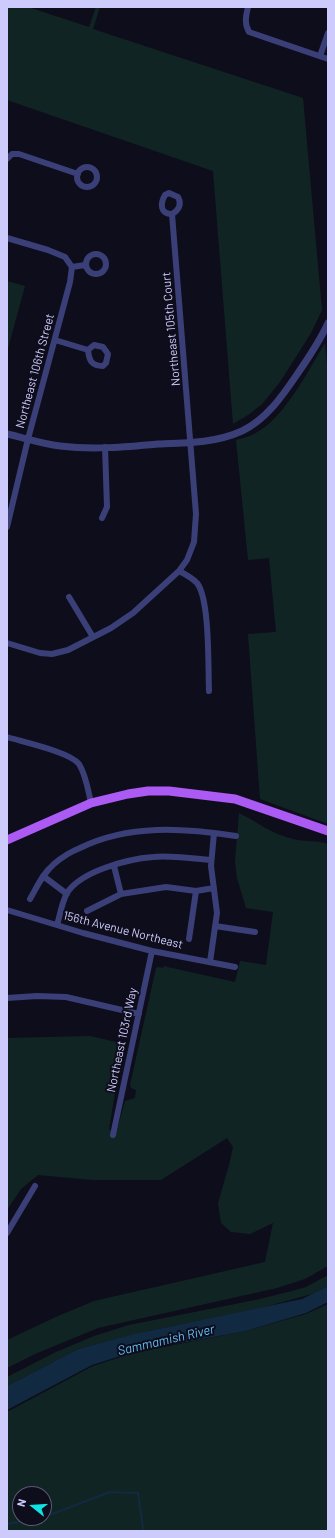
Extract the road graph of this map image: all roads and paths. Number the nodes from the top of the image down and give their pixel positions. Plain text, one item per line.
1 (248, 7) edge
2 (328, 33) edge
3 (320, 56) junction
4 (328, 59) edge
5 (7, 159) edge
6 (78, 174) dead end
7 (172, 214) dead end
8 (7, 238) edge
9 (85, 265) dead end
10 (72, 267) junction
11 (327, 327) edge
12 (55, 340) junction
13 (88, 350) dead end
14 (7, 434) edge
15 (28, 439) junction
16 (192, 442) junction
17 (105, 447) junction
18 (102, 518) dead end
19 (7, 527) edge
20 (179, 571) junction
21 (69, 597) dead end
22 (93, 637) junction
23 (7, 643) edge
24 (209, 690) dead end
25 (7, 737) edge
26 (91, 803) junction
27 (328, 831) edge
28 (214, 833) junction
29 (236, 836) dead end
30 (7, 840) edge
31 (211, 860) junction
32 (114, 866) junction
33 (44, 876) junction
34 (214, 888) junction
35 (196, 891) junction
36 (66, 894) junction
37 (121, 894) junction
38 (30, 899) dead end
39 (7, 910) edge
40 (87, 910) dead end
41 (57, 925) junction
42 (215, 926) junction
43 (255, 932) dead end
44 (189, 939) dead end
45 (152, 951) junction
46 (210, 962) junction
47 (235, 967) dead end
48 (7, 998) edge
49 (139, 1014) junction
50 (113, 1135) dead end
51 (35, 1186) dead end
52 (7, 1233) edge

1 - 3 street
2 - 3 street
3 - 4 street
5 - 6 street
7 - 16 street, Northeast 105th Court
8 - 10 street
9 - 10 street
10 - 12 street, Northeast 106th Street
11 - 16 street
12 - 13 street
12 - 15 street, Northeast 106th Street
14 - 15 street
15 - 17 street
15 - 19 street, Northeast 106th Street
16 - 17 street
16 - 20 street, Northeast 105th Court
17 - 18 street
20 - 22 street, Northeast 105th Court
20 - 24 street
21 - 22 street
22 - 23 street, Northeast 105th Court
25 - 26 street
26 - 27 main road
26 - 30 main road
28 - 29 street
28 - 31 street
28 - 33 street
31 - 32 street
31 - 34 street
32 - 36 street
32 - 37 street
33 - 36 street
33 - 38 street
34 - 35 street
34 - 42 street
35 - 37 street
35 - 44 street
36 - 41 street
37 - 40 street
39 - 41 street, 156th Avenue Northeast
41 - 45 street, 156th Avenue Northeast
42 - 43 street
42 - 46 street
45 - 46 street, 156th Avenue Northeast
45 - 49 street, Northeast 103rd Way
46 - 47 street, 156th Avenue Northeast
48 - 49 street
49 - 50 street, Northeast 103rd Way
51 - 52 street

